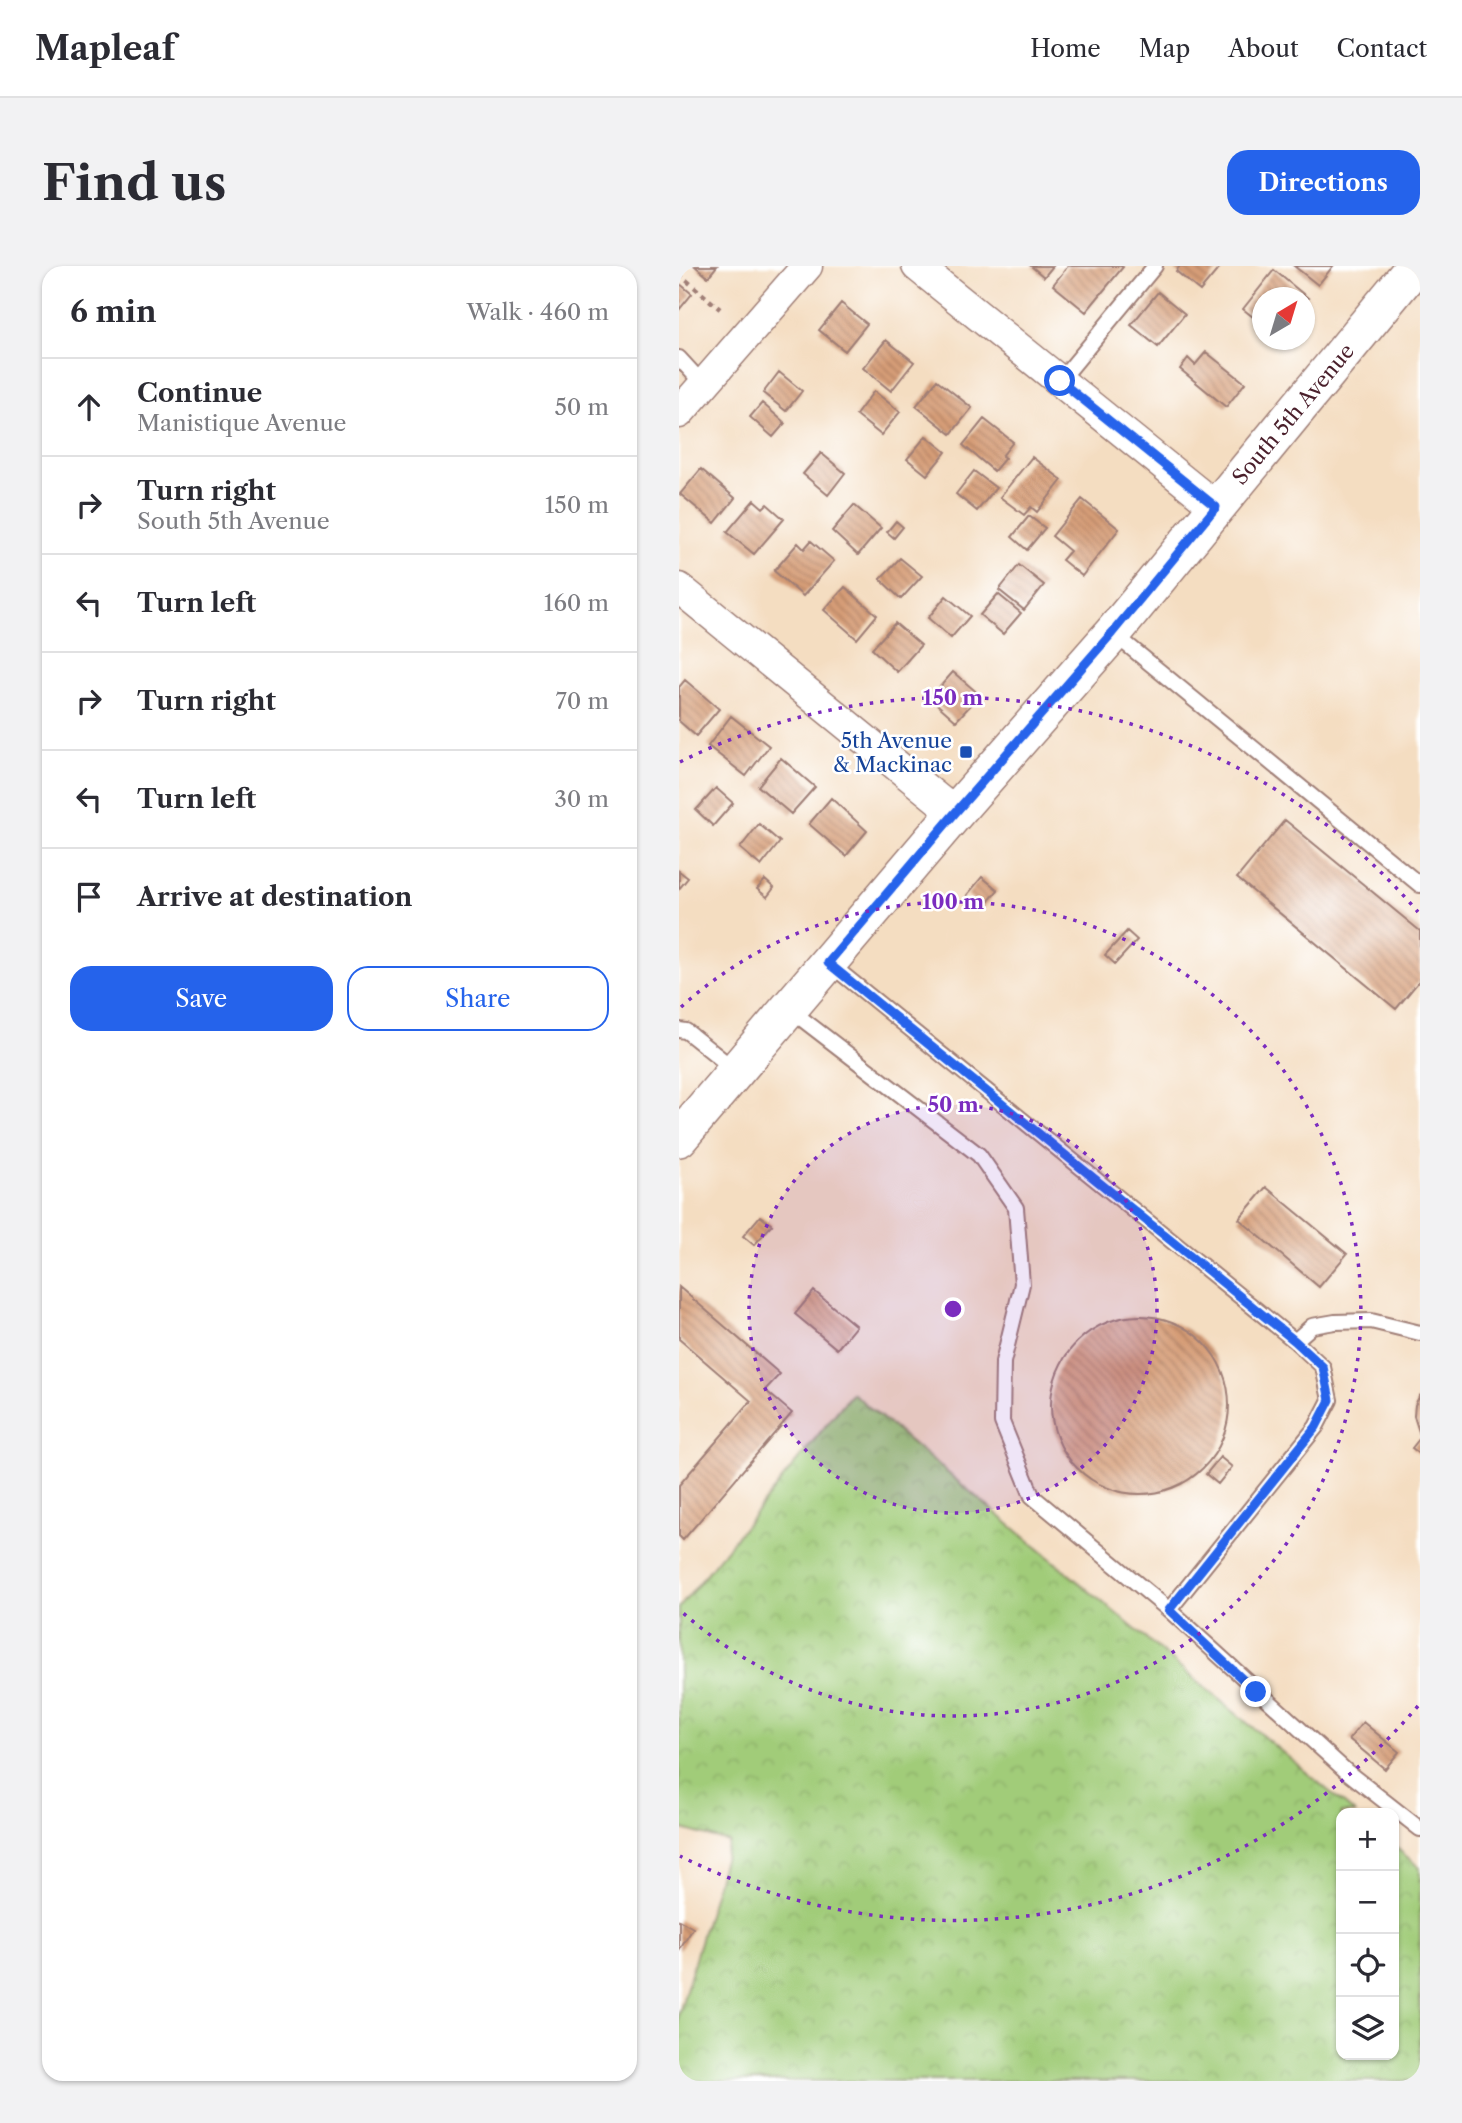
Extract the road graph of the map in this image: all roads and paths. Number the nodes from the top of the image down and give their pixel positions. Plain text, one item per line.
1 (807, 266) edge
2 (917, 266) edge
3 (1155, 266) edge
4 (1415, 266) edge
5 (679, 274) edge
6 (720, 309) dead end
7 (679, 358) edge
8 (1060, 381) junction
9 (703, 384) junction
10 (679, 413) edge
11 (1216, 507) junction
12 (679, 588) edge
13 (1112, 633) junction
14 (955, 813) junction
15 (1420, 885) edge
16 (828, 963) junction
17 (789, 1009) junction
18 (679, 1030) edge
19 (737, 1071) junction
20 (679, 1138) edge
21 (1420, 1333) edge
22 (1295, 1341) junction
23 (1169, 1610) junction
24 (1420, 1829) edge

1 - 9 street
2 - 8 street
3 - 8 lane
4 - 11 street, South 5th Avenue
5 - 6 path
7 - 9 lane
8 - 11 street
9 - 10 street
11 - 13 street, South 5th Avenue
12 - 14 street
13 - 14 street, South 5th Avenue
13 - 15 lane
14 - 16 street, South 5th Avenue
16 - 17 street, South 5th Avenue
16 - 22 lane
17 - 19 street, South 5th Avenue
17 - 23 lane
18 - 19 lane
19 - 20 street, South 5th Avenue
21 - 22 lane
22 - 23 lane
23 - 24 lane

